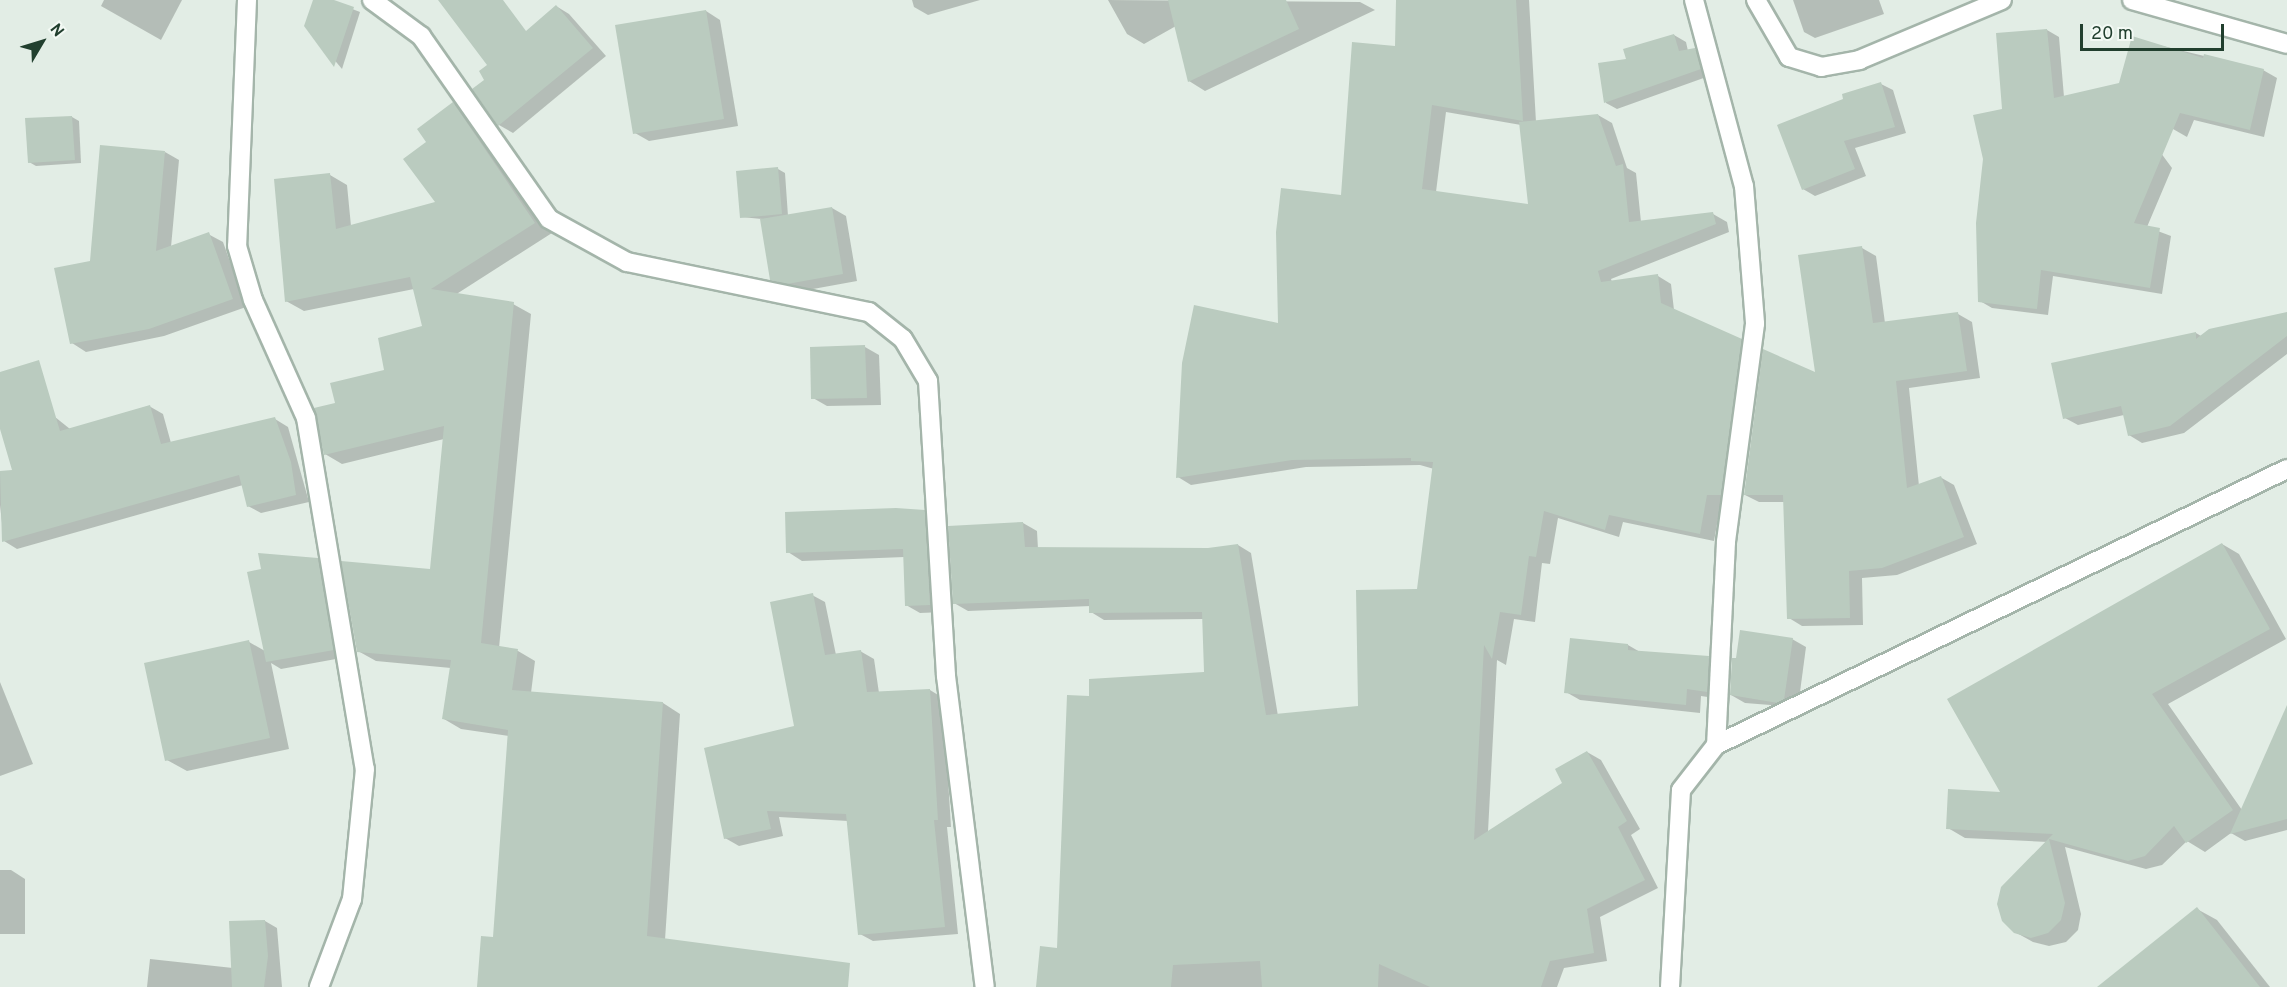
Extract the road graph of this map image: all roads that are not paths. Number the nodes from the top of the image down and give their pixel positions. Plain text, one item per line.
1 (247, 0) edge
2 (372, 0) edge
3 (1694, 0) edge
4 (1756, 0) edge
5 (2002, 0) edge
6 (2132, 0) edge
7 (2287, 44) edge
8 (2287, 469) edge
9 (1716, 745) junction
10 (319, 987) edge
11 (986, 987) edge
12 (1670, 987) edge

1 - 10 street
2 - 11 street
3 - 9 street
4 - 5 street
6 - 7 street
8 - 9 street
9 - 12 street

